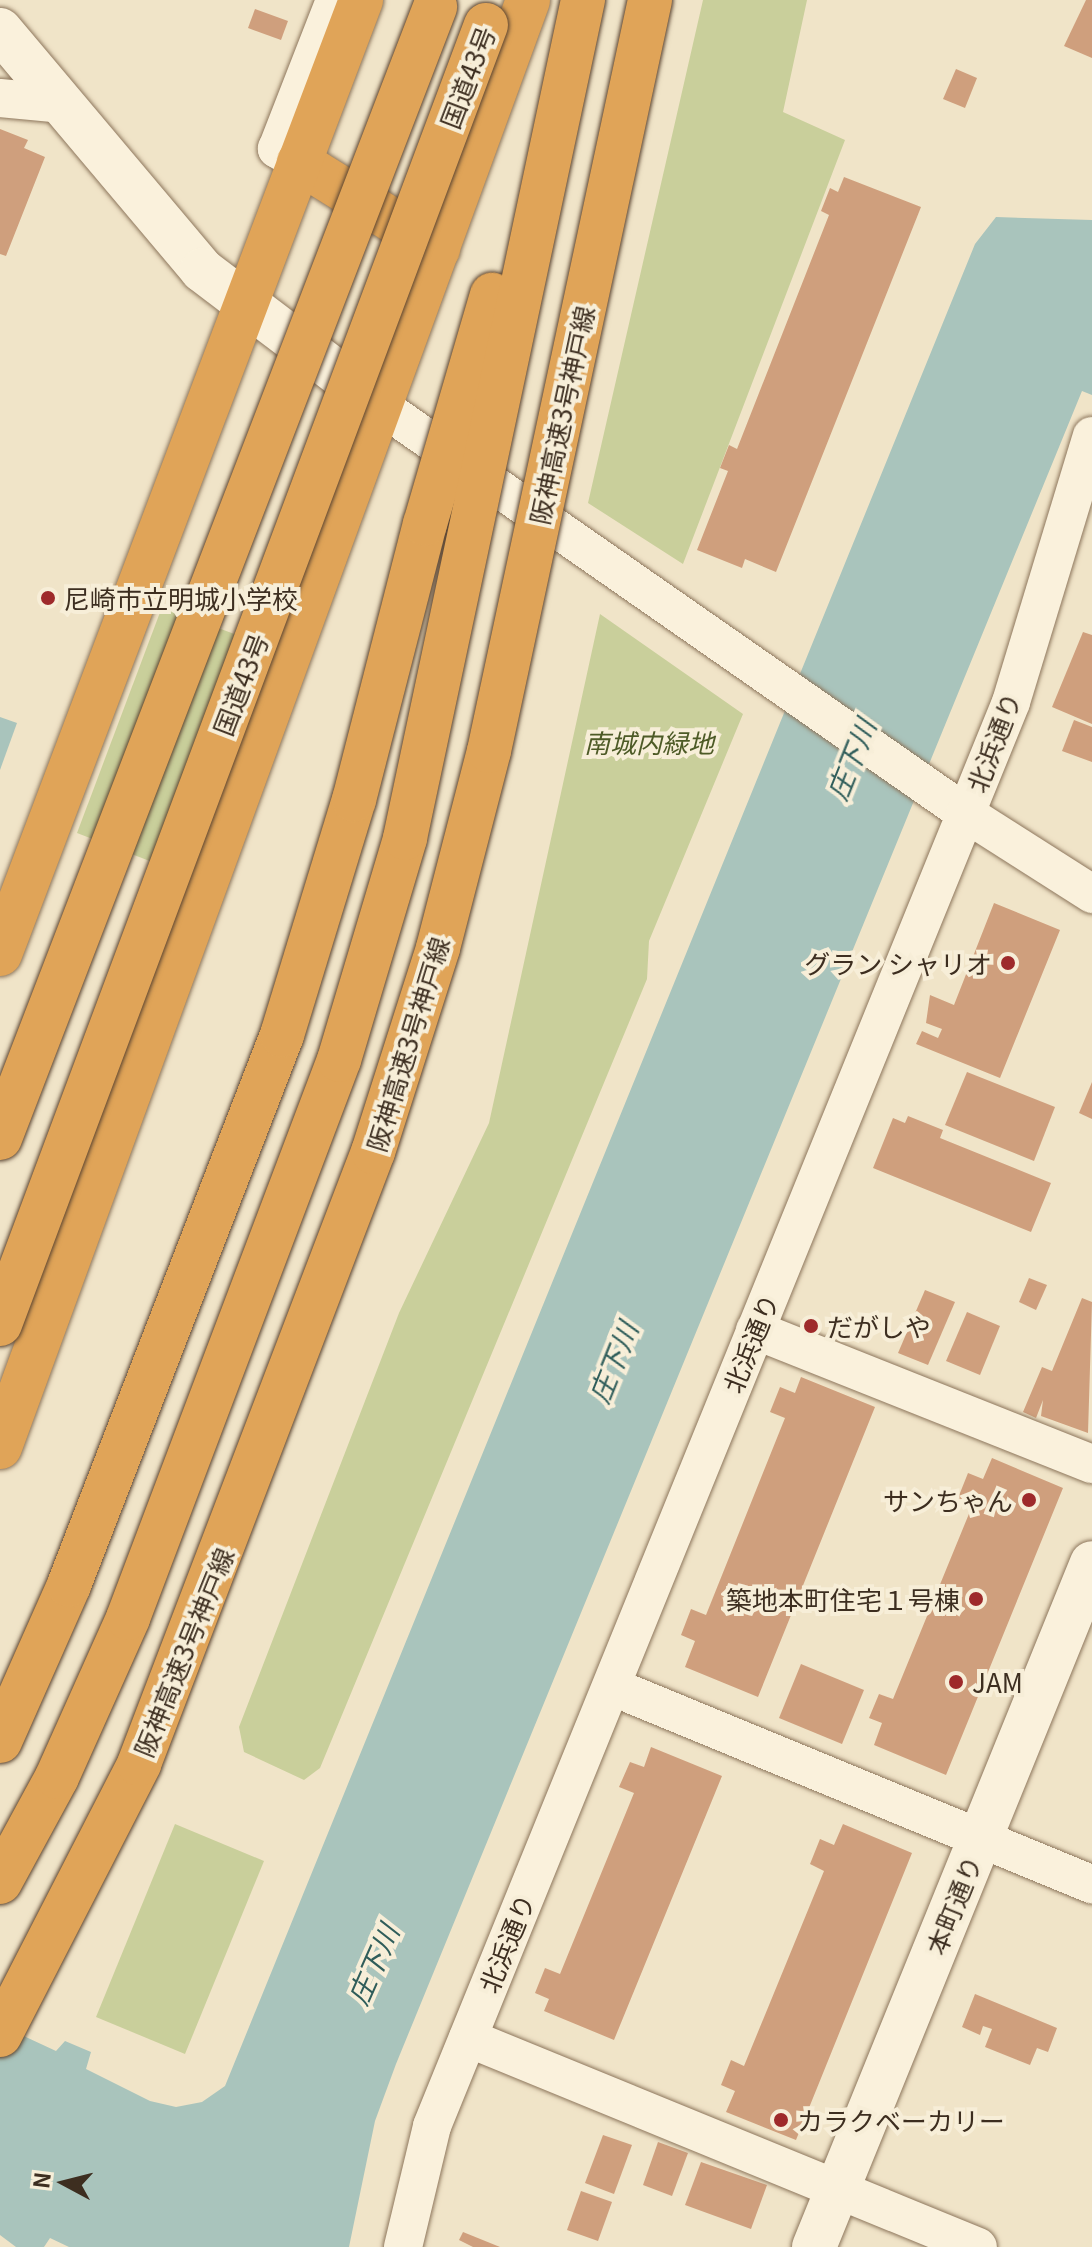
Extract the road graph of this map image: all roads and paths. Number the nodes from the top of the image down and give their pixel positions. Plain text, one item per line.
1 (335, 0) edge
2 (361, 0) edge
3 (528, 0) edge
4 (580, 0) edge
5 (650, 0) edge
6 (436, 3) edge
7 (491, 13) edge
8 (0, 30) edge
9 (0, 98) edge
10 (64, 104) junction
11 (299, 162) junction
12 (438, 249) junction
13 (245, 303) junction
14 (382, 407) junction
15 (1092, 436) edge
16 (954, 805) junction
17 (1092, 894) edge
18 (0, 954) edge
19 (0, 1138) edge
20 (0, 1324) edge
21 (755, 1330) junction
22 (9, 1396) edge
23 (0, 1447) edge
24 (1092, 1464) edge
25 (1092, 1563) edge
26 (630, 1694) dead end
27 (0, 1741) edge
28 (979, 1839) junction
29 (0, 1882) edge
30 (1092, 1884) edge
31 (0, 2035) edge
32 (468, 2038) junction
33 (837, 2190) junction
34 (403, 2247) edge
35 (814, 2247) edge
36 (978, 2247) edge

1 - 11 street
2 - 11 highway
3 - 12 highway
4 - 27 highway, bridge
4 - 29 highway, bridge
5 - 31 highway, 阪神高速3号神戸線, bridge
6 - 19 highway, bridge
7 - 20 highway, 国道43号, bridge
8 - 10 street
9 - 10 street
10 - 13 street
11 - 12 highway
11 - 13 highway
12 - 14 highway
13 - 14 street
13 - 18 highway
14 - 16 street
14 - 22 highway
15 - 16 street, 北浜通り
16 - 17 street
16 - 21 street, 北浜通り
21 - 24 street
21 - 32 street, 北浜通り
22 - 23 highway
25 - 28 street, 本町通り
26 - 28 street
28 - 30 street
28 - 33 street, 本町通り
32 - 33 street
32 - 34 street, 北浜通り
33 - 35 street, 本町通り
33 - 36 street

